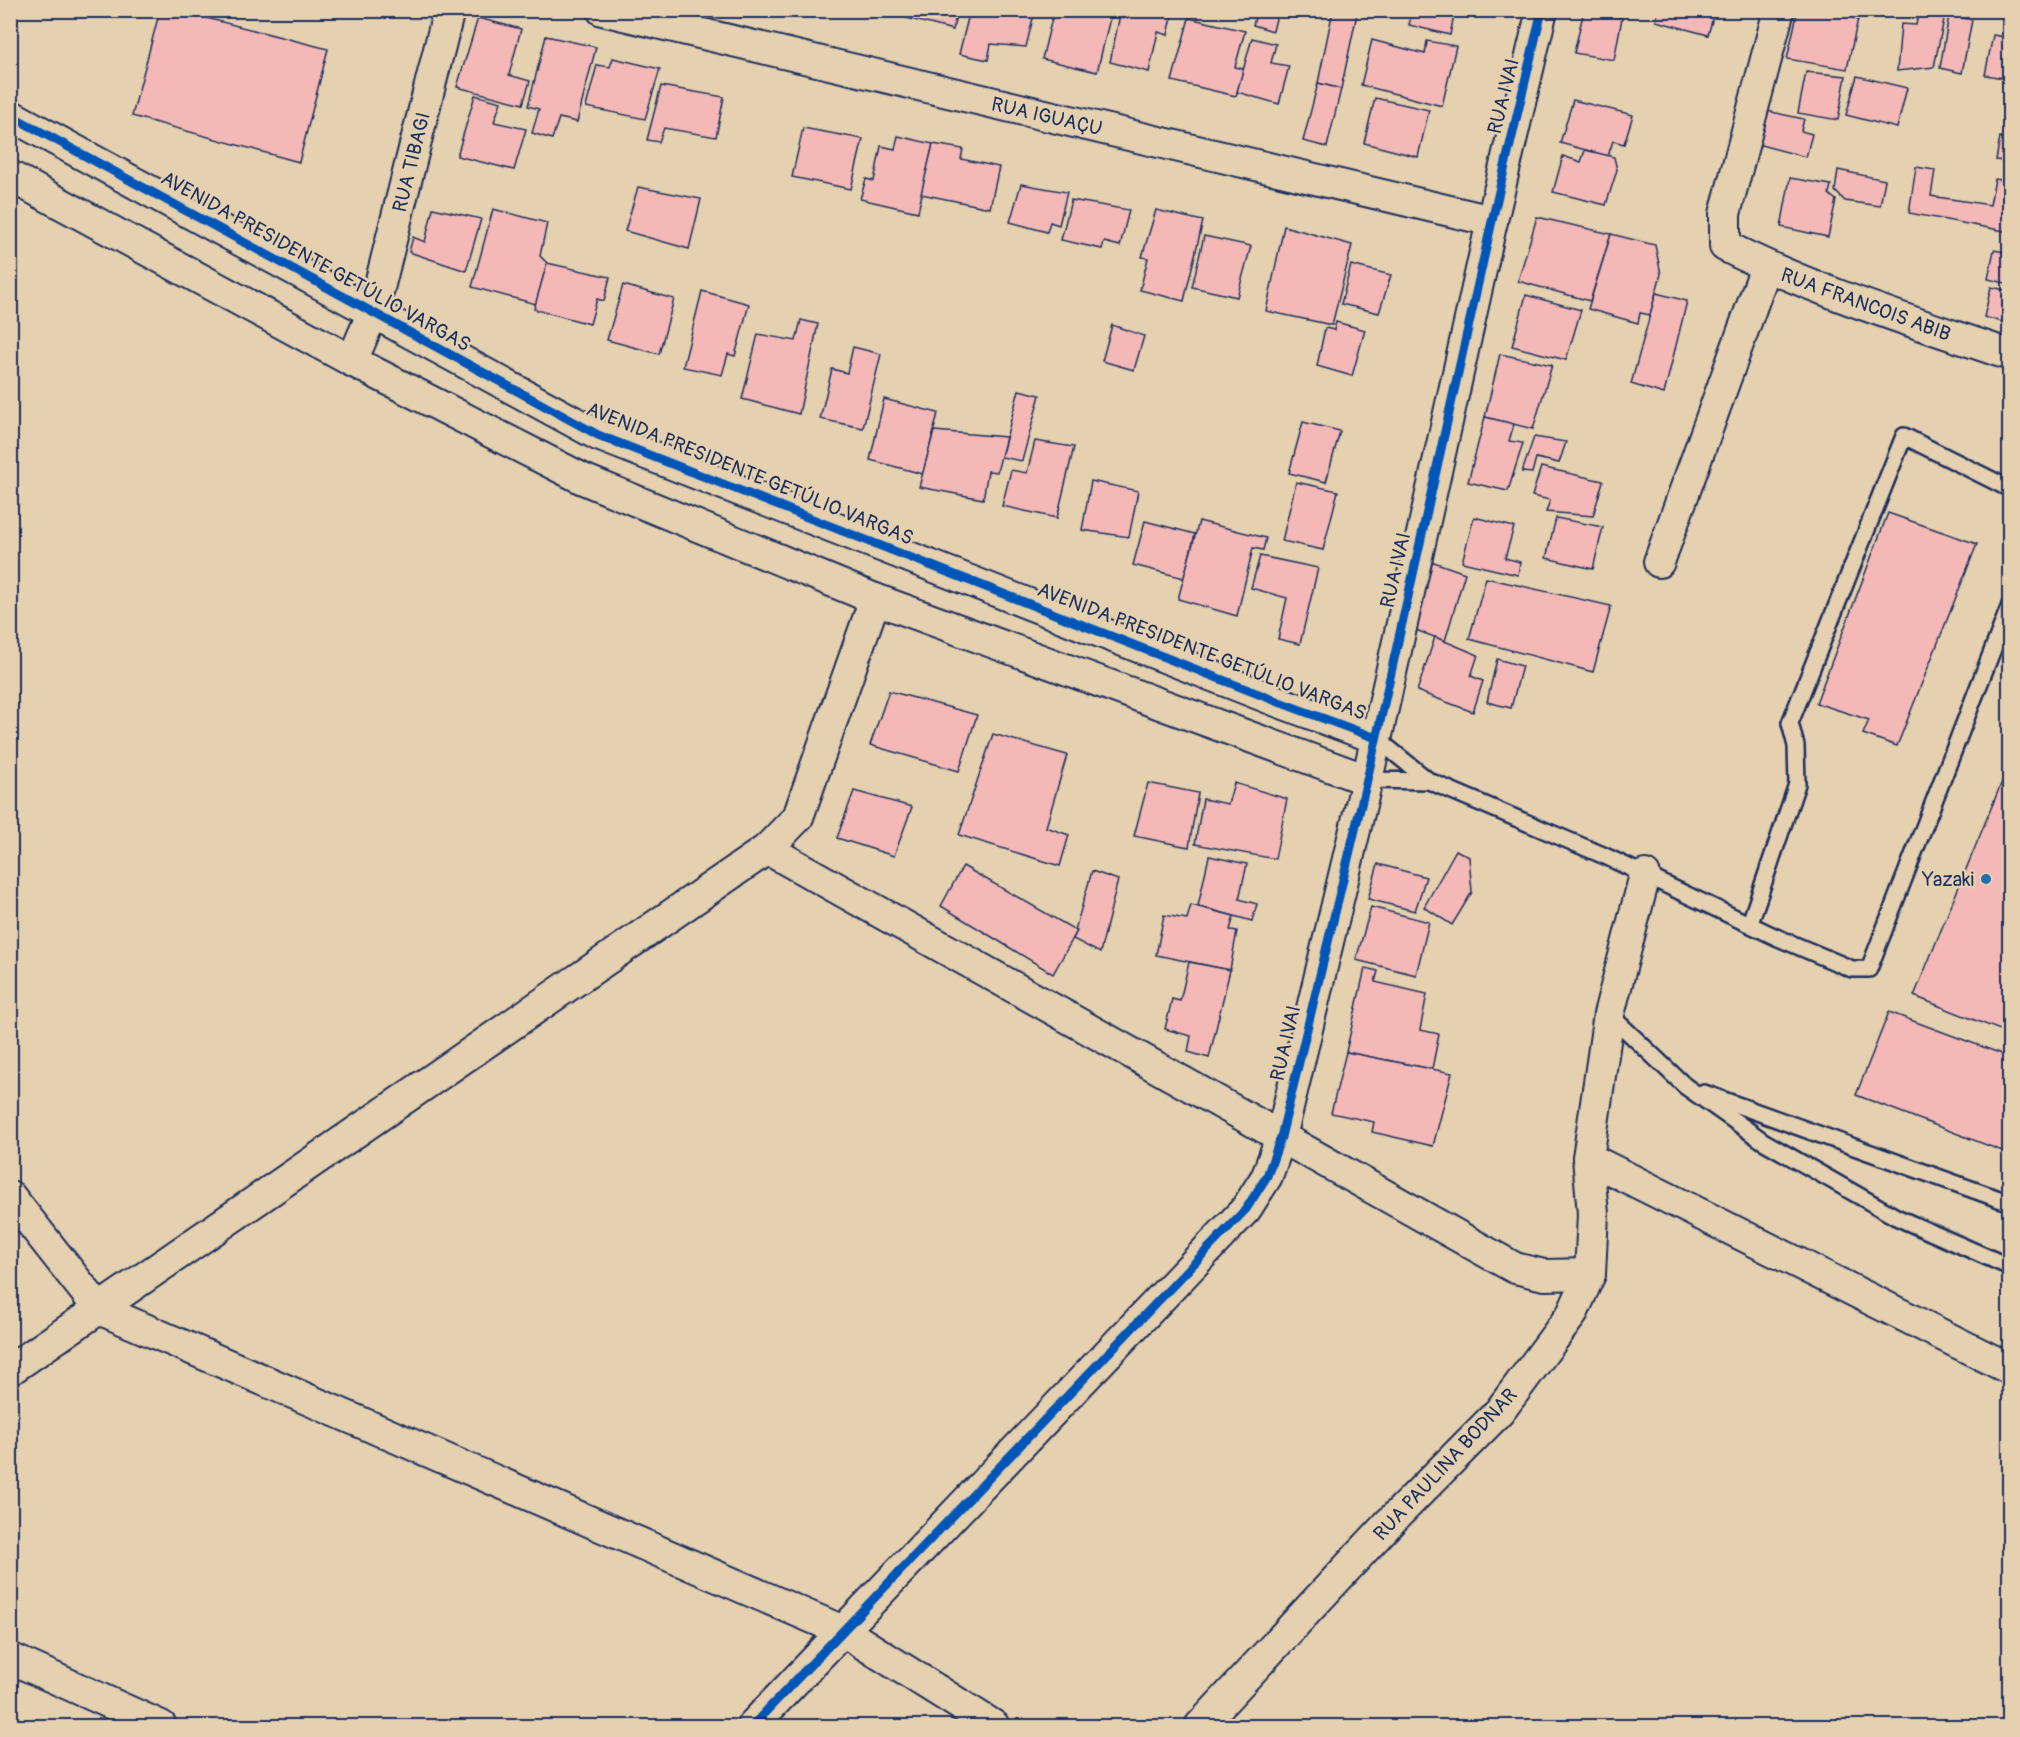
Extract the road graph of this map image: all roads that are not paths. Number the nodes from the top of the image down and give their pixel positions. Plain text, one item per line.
1 (449, 10) edge
2 (602, 10) edge
3 (1542, 10) edge
4 (1779, 10) edge
5 (10, 115) edge
6 (10, 176) edge
7 (1492, 221) junction
8 (1766, 267) junction
9 (373, 312) junction
10 (2010, 355) edge
11 (352, 361) junction
12 (2010, 489) edge
13 (1659, 562) dead end
14 (875, 599) junction
15 (2010, 604) edge
16 (1376, 738) junction
17 (1367, 780) junction
18 (1430, 781) junction
19 (767, 849) junction
20 (1645, 875) junction
21 (1750, 923) junction
22 (1609, 1014) junction
23 (1684, 1086) junction
24 (1281, 1137) junction
25 (1588, 1158) junction
26 (10, 1196) edge
27 (2010, 1203) edge
28 (2010, 1267) edge
29 (1590, 1274) junction
30 (99, 1309) junction
31 (2010, 1369) edge
32 (10, 1370) edge
33 (843, 1631) junction
34 (10, 1658) edge
35 (161, 1726) edge
36 (752, 1726) edge
37 (994, 1726) edge
38 (1200, 1726) edge

1 - 9 street, RUA TIBAGI
2 - 7 street, RUA IGUAÇU
3 - 7 street, RUA IVAI
4 - 8 street, RUA FRANCOIS ABIB
5 - 9 street, AVENIDA PRESIDENTE GETÚLIO VARGAS
6 - 11 street, AVENIDA PRESIDENTE GETÚLIO VARGAS
7 - 16 street, RUA IVAI
8 - 10 street, RUA FRANCOIS ABIB
8 - 13 street
9 - 11 street, RUA TIBAGI
9 - 16 street, AVENIDA PRESIDENTE GETÚLIO VARGAS
11 - 14 street, AVENIDA PRESIDENTE GETÚLIO VARGAS
12 - 21 lane
14 - 17 street, AVENIDA PRESIDENTE GETÚLIO VARGAS
14 - 19 street
15 - 21 lane, AVENIDA PRESIDENTE GETÚLIO VARGAS
16 - 17 street, RUA IVAI
16 - 18 lane, AVENIDA PRESIDENTE GETÚLIO VARGAS
17 - 18 lane, AVENIDA PRESIDENTE GETÚLIO VARGAS
17 - 24 street, RUA IVAI
18 - 20 lane, AVENIDA PRESIDENTE GETÚLIO VARGAS
19 - 24 street
19 - 30 street
20 - 21 lane, AVENIDA PRESIDENTE GETÚLIO VARGAS
20 - 22 street, RUA PAULINA BODNAR
22 - 23 lane
22 - 25 street, RUA PAULINA BODNAR
23 - 27 lane
23 - 28 lane
24 - 29 street
24 - 33 street, RUA IVAI
25 - 29 street, RUA PAULINA BODNAR
25 - 31 street
26 - 30 street
29 - 38 street, RUA PAULINA BODNAR
30 - 32 street
30 - 33 street
33 - 36 street, RUA IVAI
33 - 37 street
34 - 35 street

